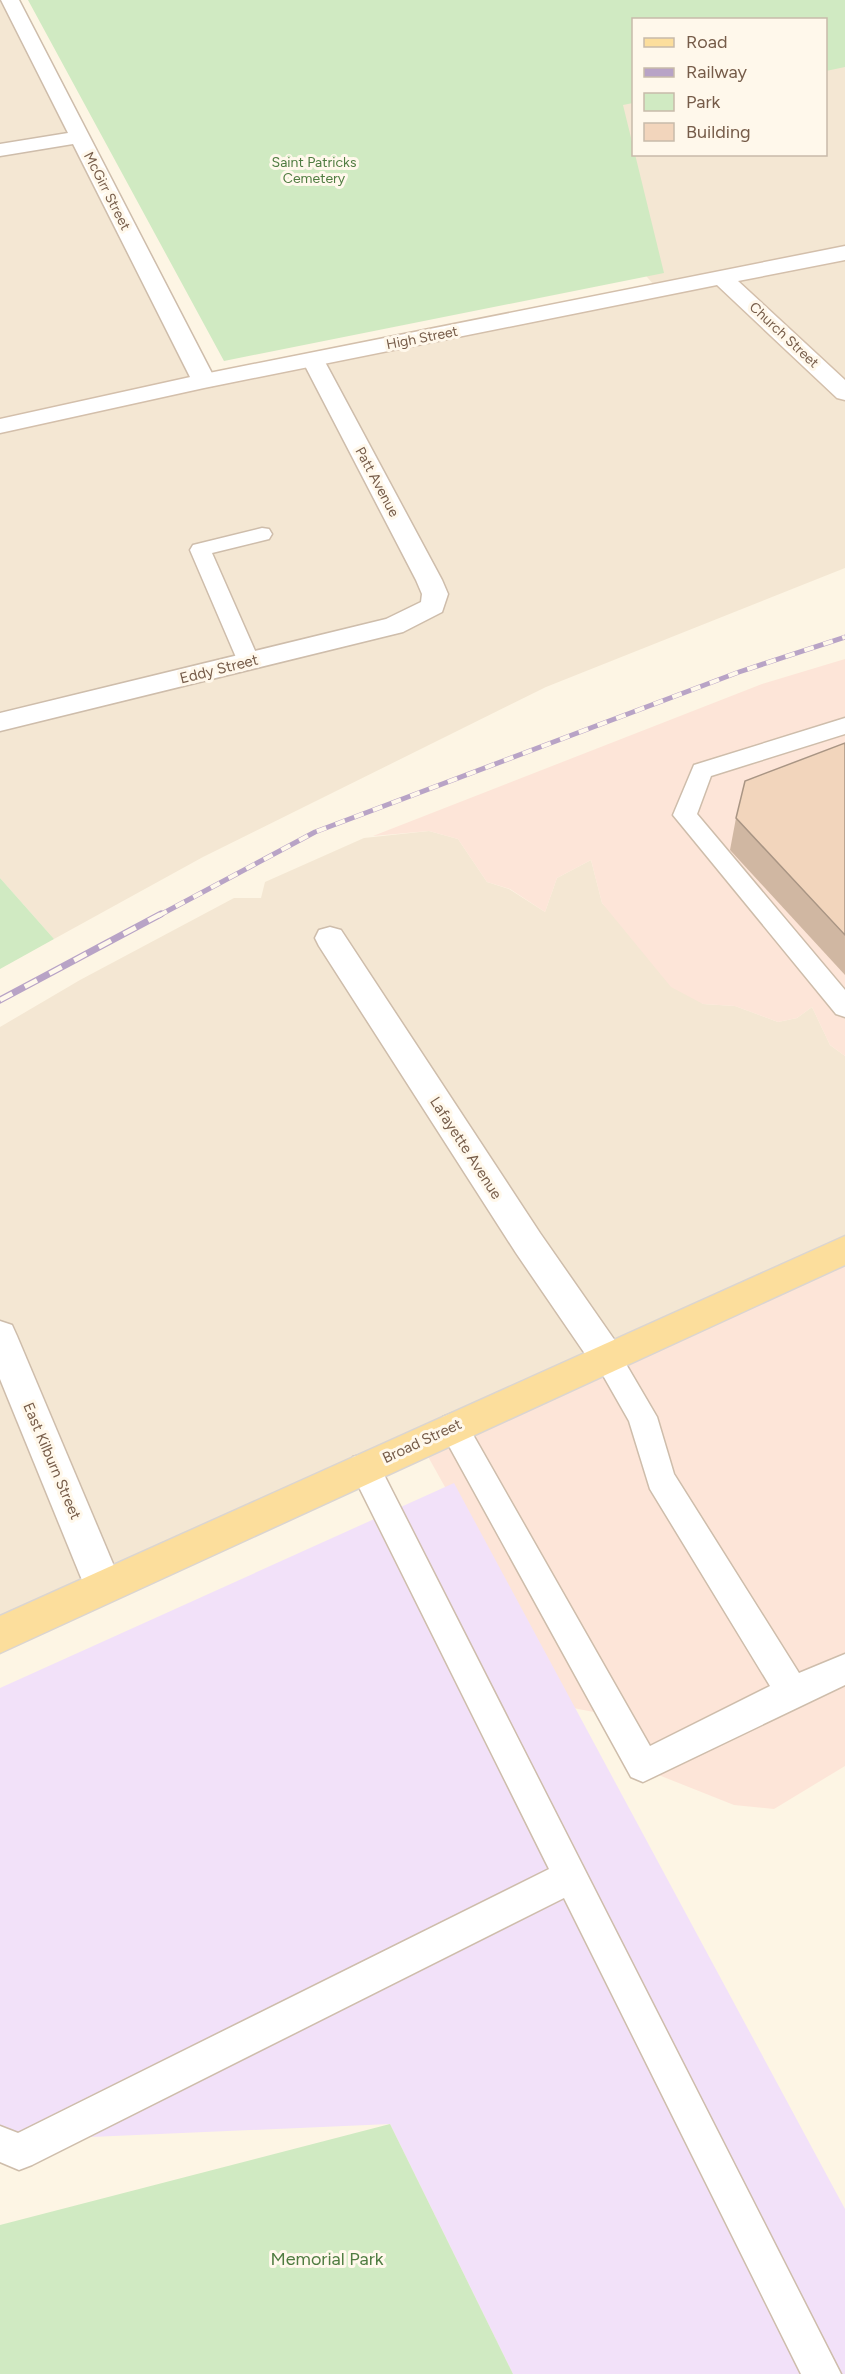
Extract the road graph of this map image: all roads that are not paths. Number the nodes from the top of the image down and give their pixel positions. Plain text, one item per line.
1 (10, 0) edge
2 (80, 137) junction
3 (0, 150) edge
4 (845, 253) edge
5 (723, 278) junction
6 (313, 360) junction
7 (204, 381) junction
8 (845, 393) edge
9 (0, 426) edge
10 (262, 534) dead end
11 (433, 606) joint
12 (249, 662) junction
13 (0, 722) edge
14 (845, 726) edge
15 (330, 938) dead end
16 (845, 1007) edge
17 (845, 1250) edge
18 (0, 1336) edge
19 (606, 1356) junction
20 (453, 1426) junction
21 (364, 1467) junction
22 (103, 1585) junction
23 (0, 1635) edge
24 (845, 1669) edge
25 (792, 1692) junction
26 (571, 1876) junction
27 (0, 2144) edge
28 (822, 2374) edge

1 - 2 street, McGirr Street
2 - 3 street
2 - 7 street, McGirr Street
4 - 5 street, High Street
5 - 6 street, High Street
5 - 8 street, Church Street
6 - 7 street, High Street
6 - 11 street, Patt Avenue
7 - 9 street, High Street
10 - 12 lane
11 - 12 street, Eddy Street
12 - 13 street, Eddy Street
14 - 16 lane
15 - 19 street, Lafayette Avenue
17 - 19 main road, Broad Street
18 - 22 street, East Kilburn Street
19 - 20 main road, Broad Street
19 - 25 lane
20 - 21 main road, Broad Street
20 - 25 lane
21 - 22 main road, Broad Street
21 - 26 lane
22 - 23 main road, Broad Street
24 - 25 lane
26 - 27 lane
26 - 28 lane

